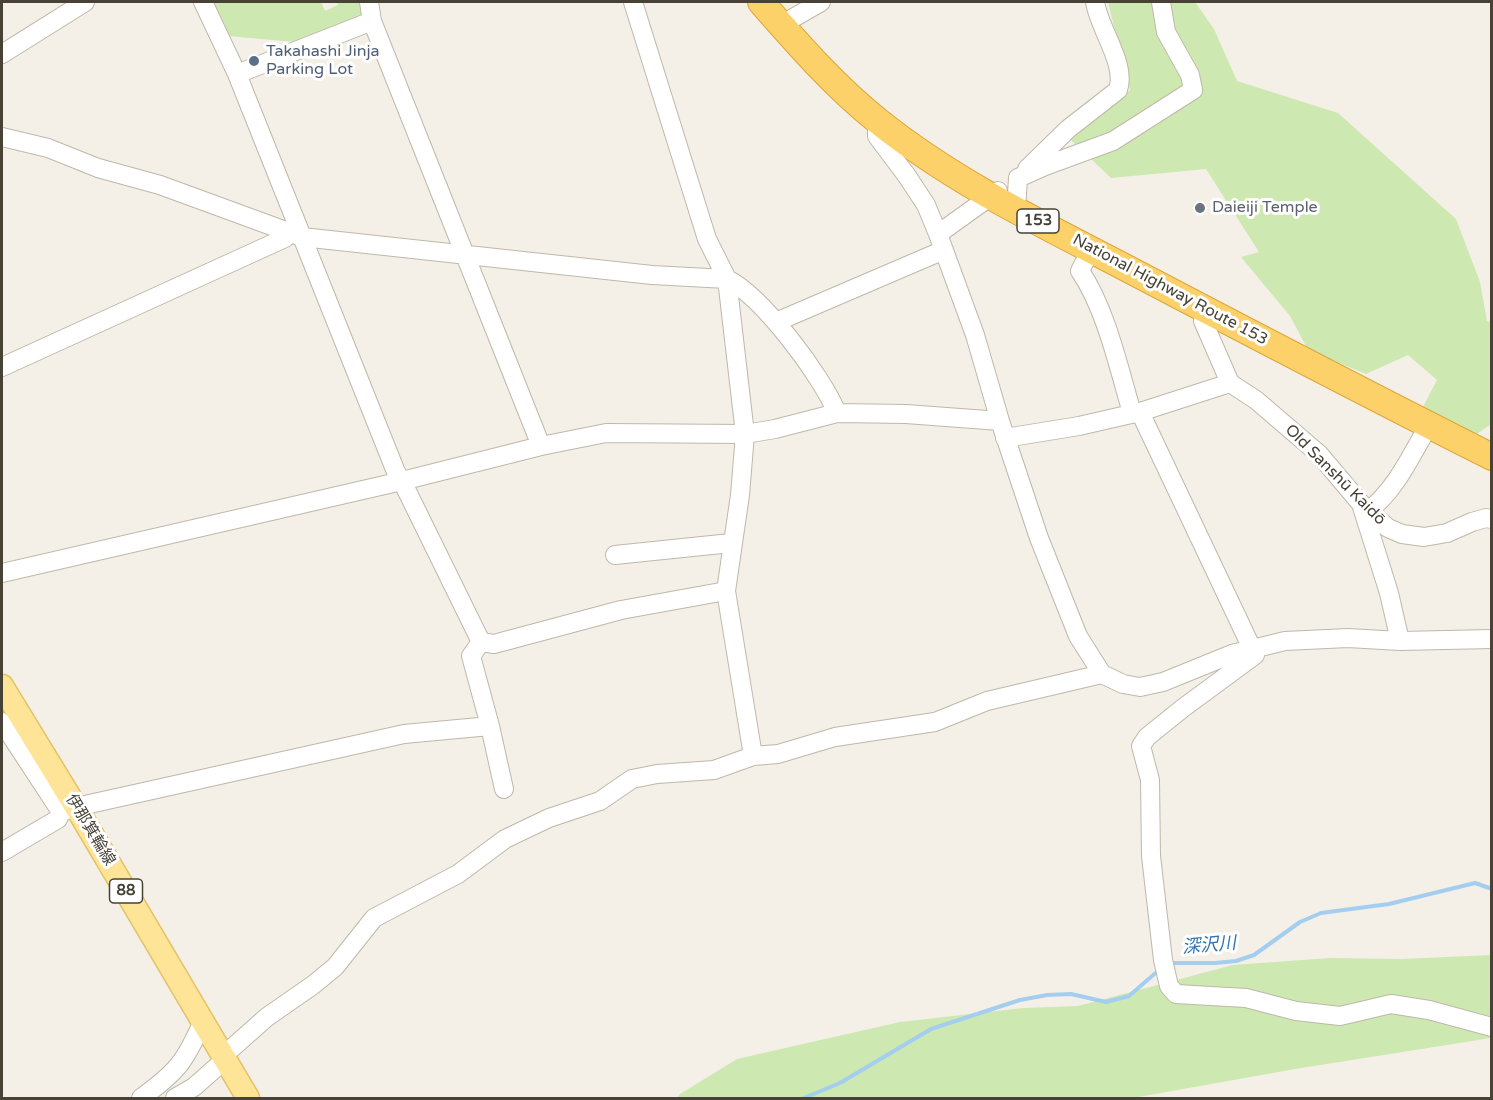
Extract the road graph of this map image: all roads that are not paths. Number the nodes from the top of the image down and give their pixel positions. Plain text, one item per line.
1 (85, 2) edge
2 (203, 2) edge
3 (369, 2) edge
4 (633, 2) edge
5 (760, 2) edge
6 (821, 2) edge
7 (1095, 2) edge
8 (1161, 2) edge
9 (372, 21) junction
10 (781, 25) junction
11 (2, 54) edge
12 (237, 75) junction
13 (877, 121) junction
14 (2, 137) edge
15 (1018, 178) junction
16 (990, 196) junction
17 (1016, 210) junction
18 (296, 234) junction
19 (941, 242) junction
20 (1090, 249) junction
21 (465, 256) junction
22 (727, 279) junction
23 (1207, 310) junction
24 (776, 322) junction
25 (2, 367) edge
26 (1230, 383) junction
27 (837, 413) junction
28 (1136, 413) junction
29 (1429, 425) junction
30 (1003, 430) junction
31 (745, 434) junction
32 (541, 446) junction
33 (1491, 457) edge
34 (402, 481) junction
35 (1365, 508) junction
36 (1491, 519) edge
37 (731, 543) junction
38 (615, 555) dead end
39 (2, 573) edge
40 (726, 591) junction
41 (1491, 639) edge
42 (1400, 641) junction
43 (481, 642) junction
44 (1253, 647) junction
45 (1102, 674) junction
46 (2, 686) edge
47 (2, 722) edge
48 (490, 726) junction
49 (753, 756) junction
50 (504, 789) dead end
51 (69, 810) junction
52 (2, 852) edge
53 (203, 1021) junction
54 (1491, 1027) edge
55 (232, 1048) dead end
56 (220, 1064) dead end
57 (141, 1098) edge
58 (175, 1098) edge
59 (248, 1098) edge

1 - 11 street
2 - 12 street
3 - 9 street
4 - 22 street
5 - 10 highway, National Highway Route 153 / 153
6 - 10 street
7 - 15 street
8 - 15 street
9 - 12 street
9 - 21 street
10 - 13 highway, National Highway Route 153 / 153
12 - 18 street
13 - 16 highway, National Highway Route 153 / 153
13 - 19 street
14 - 18 street
15 - 16 street
15 - 17 street
16 - 17 highway, National Highway Route 153 / 153
16 - 19 street
17 - 20 highway, National Highway Route 153 / 153
18 - 21 street
18 - 25 street
18 - 34 street
19 - 24 street
19 - 30 street
20 - 23 highway, National Highway Route 153 / 153
20 - 28 street
21 - 22 street
21 - 32 street
22 - 24 street
22 - 31 street
23 - 26 street
23 - 29 highway, National Highway Route 153 / 153
24 - 27 street
26 - 28 street
26 - 35 street, Old Sanshū Kaidō
27 - 30 street
27 - 31 street
28 - 30 street
28 - 44 street
29 - 33 highway, National Highway Route 153 / 153
29 - 35 street
30 - 45 street
31 - 32 street
31 - 37 street
32 - 34 street
34 - 39 street
34 - 43 street
35 - 36 street, Old Sanshū Kaidō
35 - 42 street
37 - 38 street
37 - 40 street
40 - 43 street
40 - 49 street
41 - 42 street
42 - 44 street
43 - 48 street
44 - 45 street
44 - 54 street
45 - 49 street
46 - 51 main road, 伊那箕輪線 / 88
47 - 51 street
48 - 50 street
48 - 51 street
49 - 55 street
51 - 52 street
51 - 53 main road, 伊那箕輪線 / 88
53 - 57 street
53 - 59 main road, 伊那箕輪線 / 88
56 - 58 street

